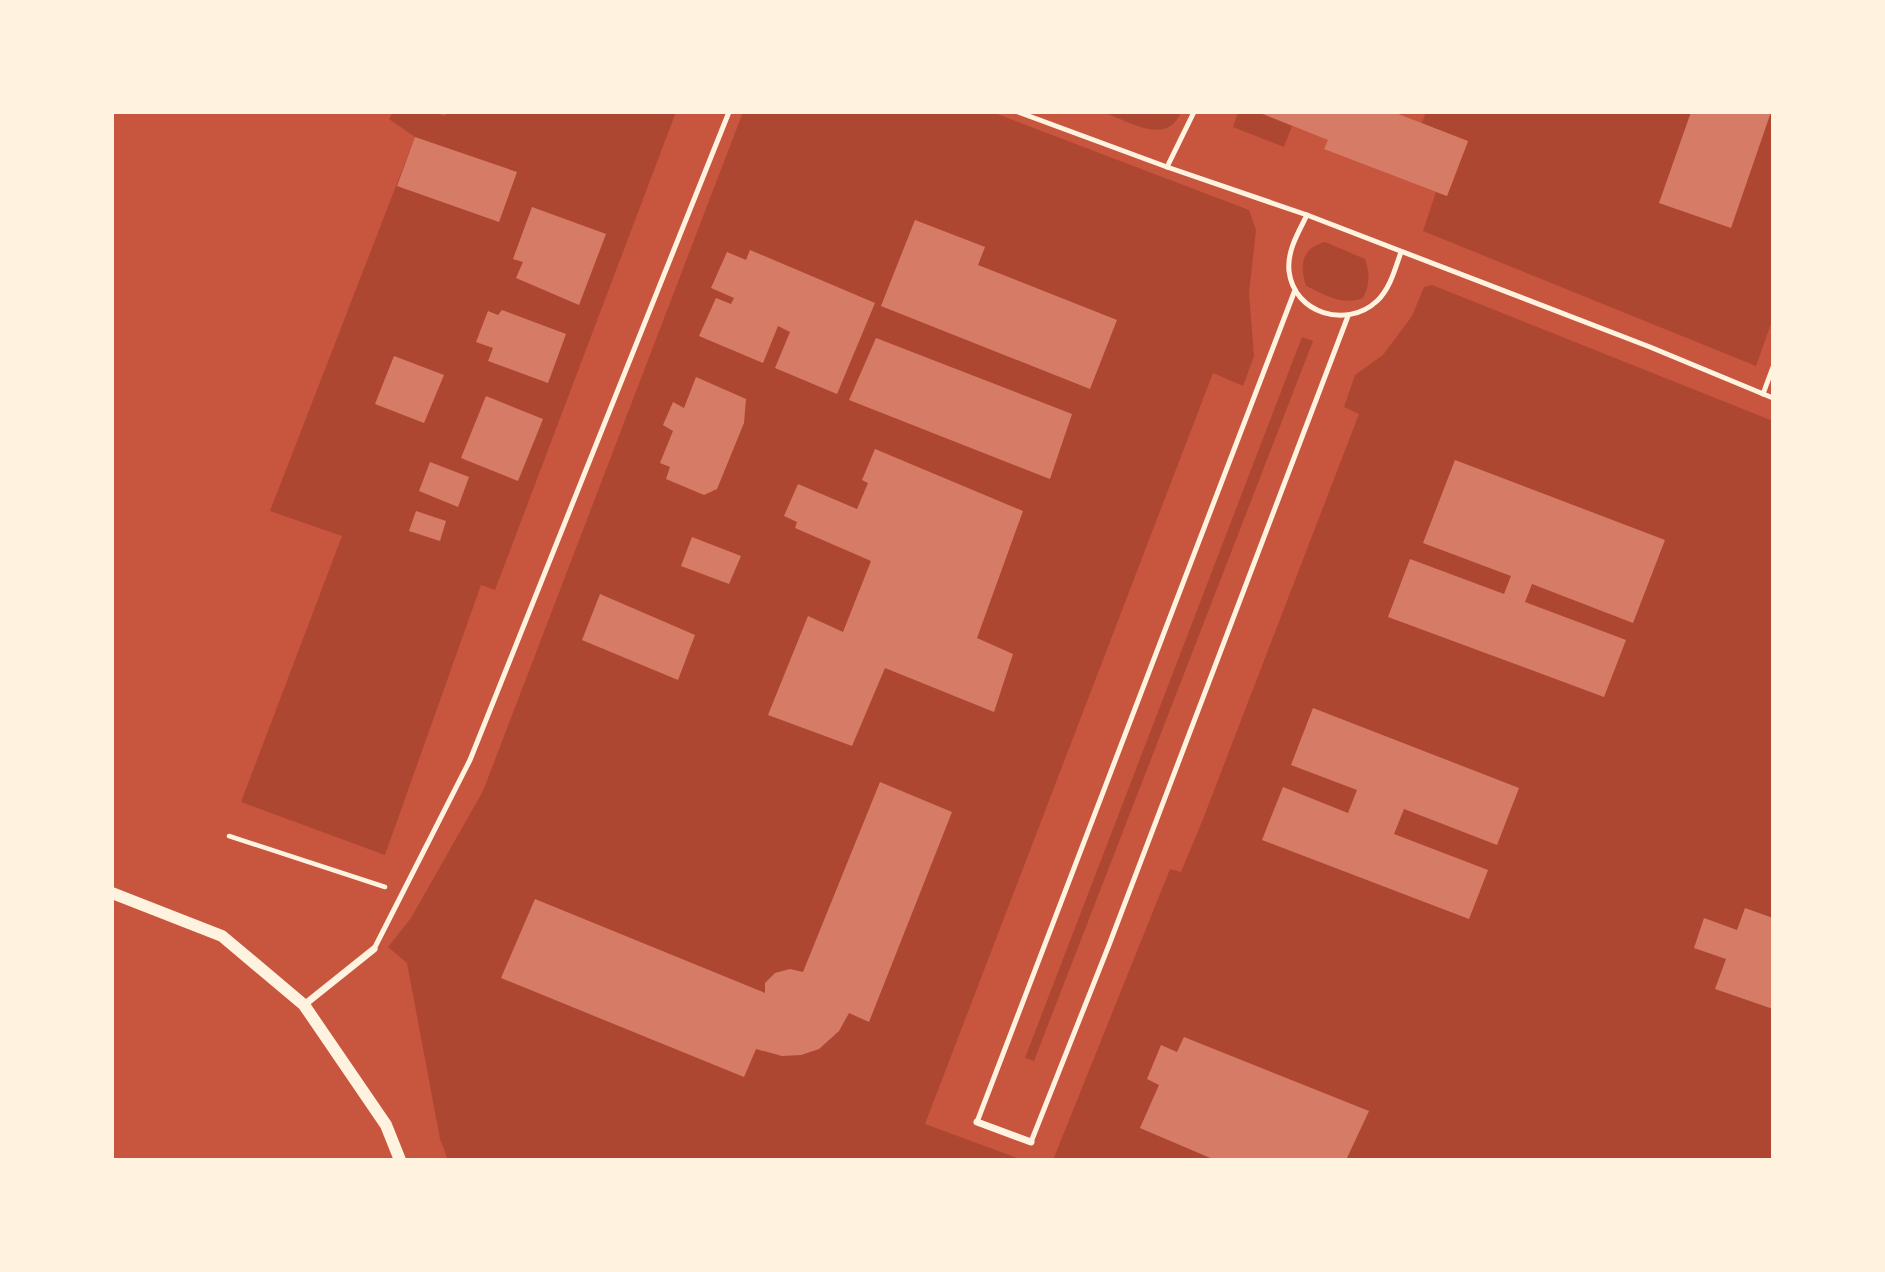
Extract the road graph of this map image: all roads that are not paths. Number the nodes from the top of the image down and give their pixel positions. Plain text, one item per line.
1 (729, 112) edge
2 (1018, 112) edge
3 (1194, 112) edge
4 (1167, 167) junction
5 (1307, 215) junction
6 (1401, 253) junction
7 (1295, 290) junction
8 (1348, 316) junction
9 (1773, 367) edge
10 (1763, 394) junction
11 (1773, 398) edge
12 (112, 893) edge
13 (374, 949) joint
14 (304, 1005) junction
15 (977, 1122) joint
16 (1031, 1142) joint
17 (400, 1160) edge

1 - 13 lane
2 - 4 lane
3 - 4 lane
4 - 5 lane
5 - 6 lane
5 - 7 lane
6 - 8 lane
6 - 10 lane
7 - 8 lane
7 - 15 lane
8 - 16 lane
9 - 10 lane
10 - 11 lane
12 - 14 street
13 - 14 street
14 - 17 street
15 - 16 street

